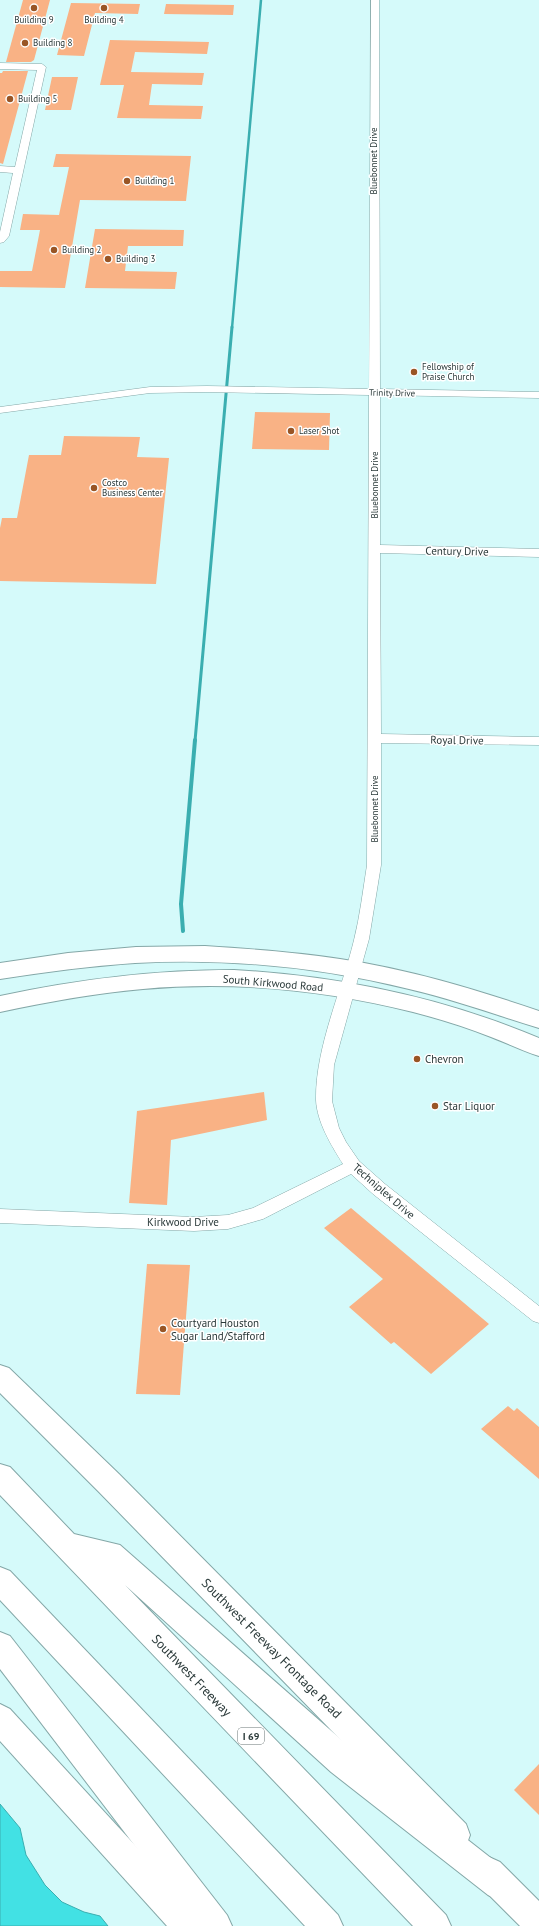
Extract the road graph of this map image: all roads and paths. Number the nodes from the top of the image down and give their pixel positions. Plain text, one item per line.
1 (375, 0) edge
2 (0, 66) edge
3 (0, 169) edge
4 (18, 170) junction
5 (0, 240) edge
6 (375, 392) junction
7 (539, 395) edge
8 (0, 410) edge
9 (375, 549) junction
10 (539, 553) edge
11 (375, 738) junction
12 (539, 742) edge
13 (31, 966) junction
14 (354, 969) junction
15 (0, 971) edge
16 (0, 979) edge
17 (348, 991) junction
18 (0, 1004) edge
19 (501, 1006) junction
20 (539, 1020) edge
21 (489, 1027) junction
22 (539, 1047) edge
23 (353, 1166) junction
24 (0, 1216) edge
25 (539, 1316) edge
26 (0, 1376) edge
27 (0, 1476) edge
28 (67, 1545) junction
29 (0, 1580) edge
30 (0, 1646) edge
31 (0, 1719) edge
32 (499, 1884) junction
33 (539, 1924) edge
34 (188, 1926) edge
35 (216, 1926) edge
36 (327, 1926) edge
37 (435, 1926) edge

1 - 6 street, Bluebonnet Drive
2 - 4 street
3 - 4 street
4 - 5 street
6 - 7 street, Trinity Drive
6 - 8 street, Trinity Drive
6 - 9 street, Bluebonnet Drive
9 - 10 street, Century Drive
9 - 11 street, Bluebonnet Drive
11 - 12 street, Royal Drive
11 - 14 street, Bluebonnet Drive
13 - 14 main road, South Kirkwood Road
13 - 15 main road, South Kirkwood Road
13 - 16 main road
14 - 17 street, Techniplex Drive
14 - 19 main road, South Kirkwood Road
17 - 18 main road, South Kirkwood Road
17 - 21 main road, South Kirkwood Road
17 - 23 street, Techniplex Drive
19 - 20 main road, South Kirkwood Road
19 - 21 main road
21 - 22 main road, South Kirkwood Road
23 - 24 street, Kirkwood Drive
23 - 25 street, Techniplex Drive
26 - 32 main road, Southwest Freeway Frontage Road
27 - 28 main road, Southwest Freeway / I 69
28 - 32 main road
28 - 37 main road, Southwest Freeway / I 69
29 - 36 main road
30 - 35 main road
31 - 34 main road
32 - 33 main road, Southwest Freeway Frontage Road

